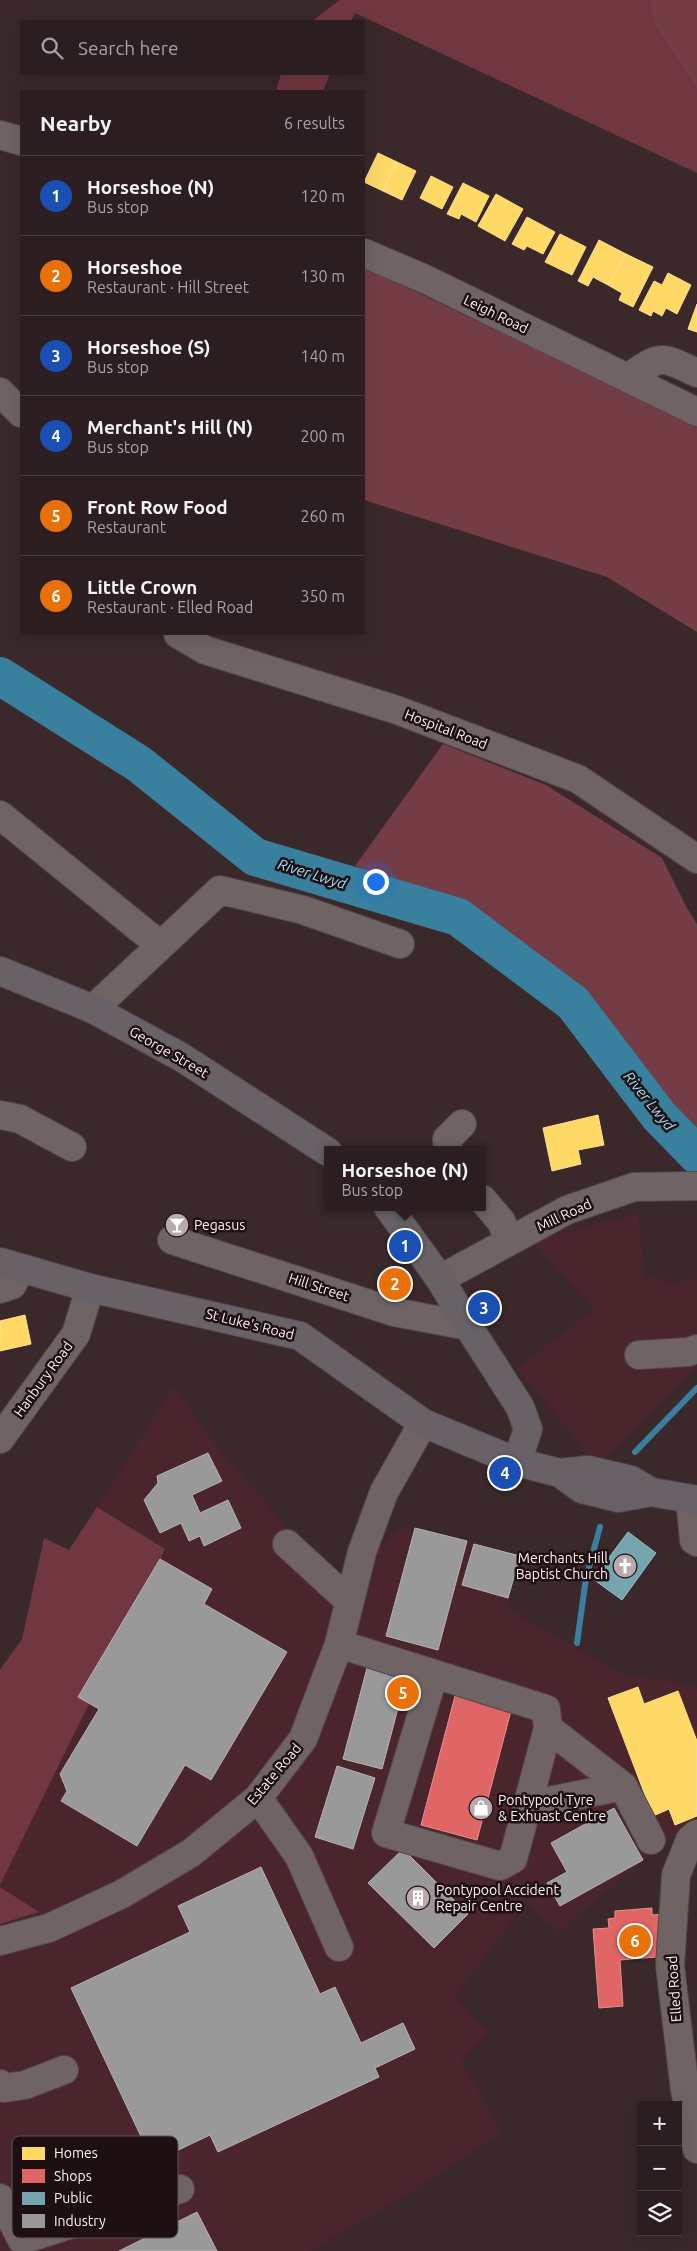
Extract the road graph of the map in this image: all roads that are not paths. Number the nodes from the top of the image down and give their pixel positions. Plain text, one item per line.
1 (0, 135) edge
2 (20, 141) edge
3 (365, 253) edge
4 (697, 373) edge
5 (628, 378) junction
6 (0, 392) edge
7 (20, 412) edge
8 (697, 412) edge
9 (180, 635) edge
10 (0, 815) edge
11 (697, 859) edge
12 (400, 944) dead end
13 (160, 945) junction
14 (0, 971) edge
15 (93, 1009) junction
16 (0, 1115) edge
17 (462, 1124) dead end
18 (448, 1146) edge
19 (72, 1147) dead end
20 (324, 1149) edge
21 (697, 1186) edge
22 (486, 1204) edge
23 (391, 1211) edge
24 (172, 1240) dead end
25 (509, 1242) junction
26 (11, 1265) edge
27 (440, 1279) junction
28 (90, 1288) junction
29 (0, 1289) edge
30 (468, 1326) junction
31 (697, 1349) edge
32 (639, 1355) dead end
33 (423, 1423) junction
34 (0, 1439) edge
35 (518, 1462) junction
36 (693, 1499) edge
37 (697, 1542) edge
38 (287, 1544) dead end
39 (349, 1601) junction
40 (339, 1644) junction
41 (434, 1674) junction
42 (548, 1728) junction
43 (623, 1786) junction
44 (258, 1798) junction
45 (529, 1805) junction
46 (697, 1834) edge
47 (651, 1840) dead end
48 (0, 1940) edge
49 (338, 1947) dead end
50 (64, 2070) dead end
51 (0, 2084) edge
52 (697, 2149) edge
53 (0, 2198) edge
54 (12, 2221) edge

1 - 2 street
3 - 5 street, Leigh Road
4 - 5 street
5 - 8 street, Leigh Road
6 - 7 street
9 - 11 street, Hospital Road
10 - 13 street
12 - 13 street
13 - 15 street
14 - 15 main road, George Street
15 - 20 main road, George Street
16 - 19 street
17 - 18 street
21 - 25 street, Mill Road
22 - 25 street
23 - 27 main road
24 - 30 street, Hill Street
25 - 27 street, Mill Road
26 - 28 main road, St Luke's Road
26 - 29 street
27 - 30 main road
28 - 33 main road, St Luke's Road
28 - 34 street, Hanbury Road
30 - 35 main road
31 - 32 street
33 - 35 main road, St Luke's Road
33 - 39 street, Estate Road
35 - 36 main road, St Luke's Road
36 - 37 street
38 - 39 street
39 - 40 street, Estate Road
40 - 41 street
40 - 44 street, Estate Road
41 - 42 street
41 - 45 street
42 - 43 street
42 - 45 street
43 - 45 street
43 - 47 street
44 - 48 street, Estate Road
44 - 49 street
46 - 52 street, Elled Road
50 - 51 street
53 - 54 street

